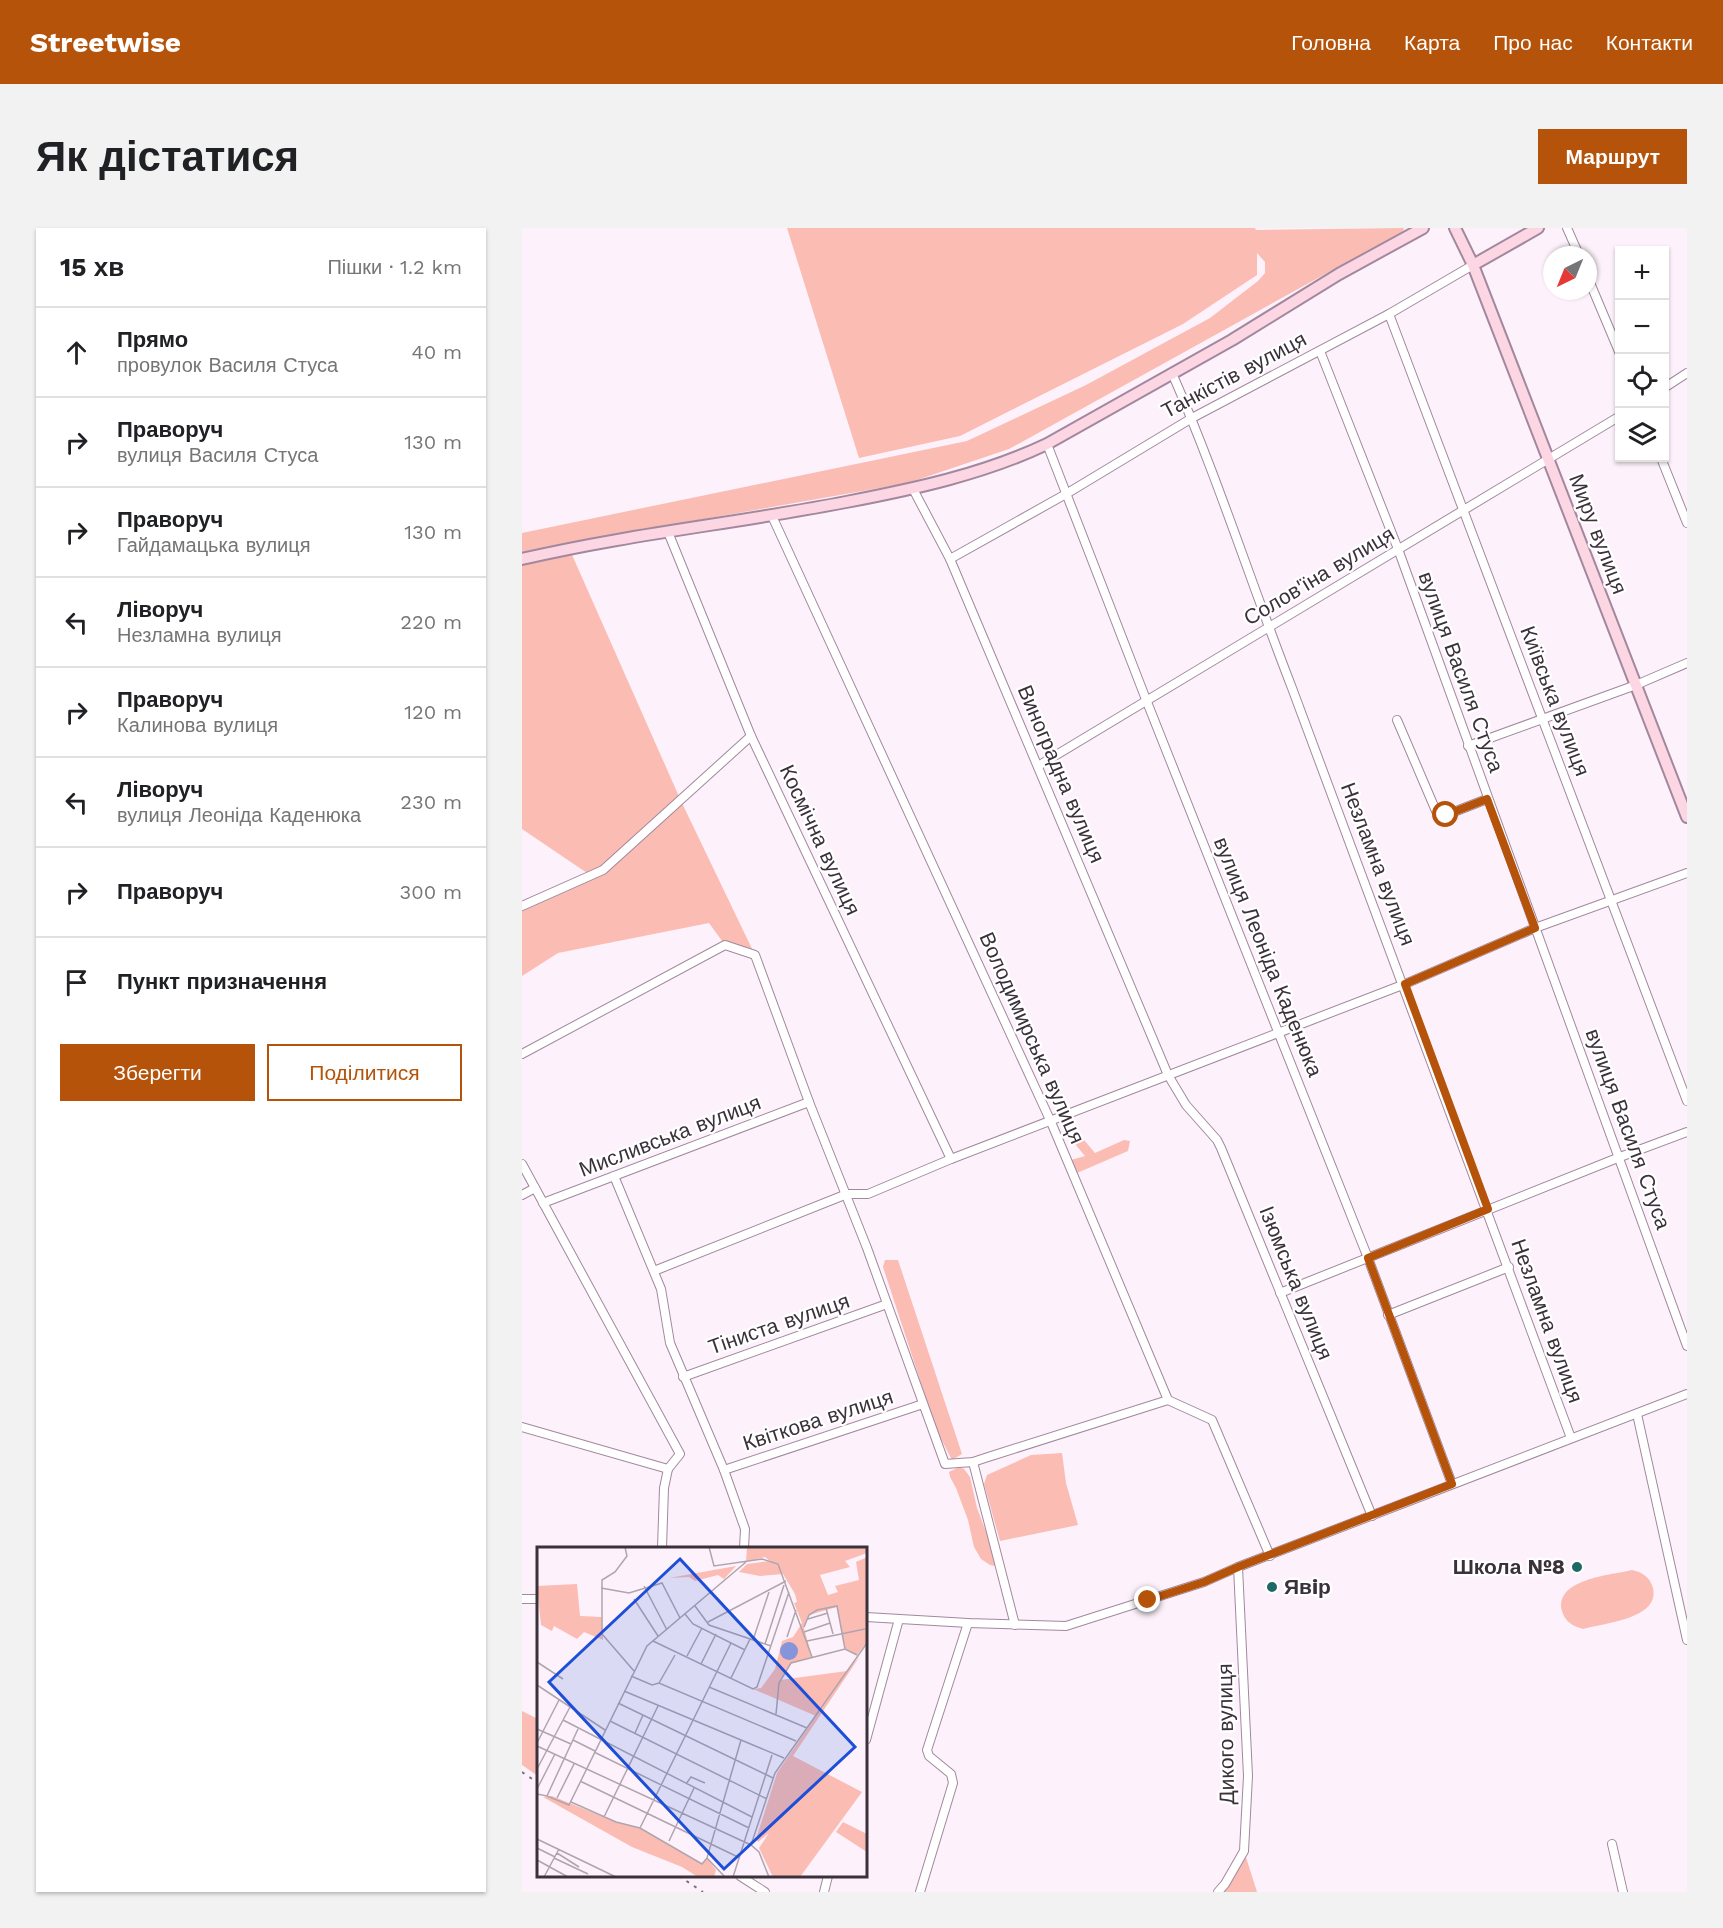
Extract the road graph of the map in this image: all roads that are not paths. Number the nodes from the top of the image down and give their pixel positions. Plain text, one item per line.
1 (1423, 228) edge
2 (1455, 228) edge
3 (1538, 228) edge
4 (1567, 228) edge
5 (1575, 246) edge
6 (1473, 265) junction
7 (1597, 299) edge
8 (1389, 314) junction
9 (1615, 342) edge
10 (1320, 351) junction
11 (1172, 373) junction
12 (1687, 373) edge
13 (1669, 385) edge
14 (1192, 418) junction
15 (1615, 419) edge
16 (1047, 444) junction
17 (1548, 458) junction
18 (1663, 462) edge
19 (913, 489) junction
20 (1066, 494) junction
21 (1463, 508) junction
22 (772, 516) junction
23 (1687, 523) edge
24 (668, 532) junction
25 (1398, 549) junction
26 (522, 559) edge
27 (950, 559) junction
28 (1268, 628) junction
29 (1687, 663) edge
30 (1636, 685) junction
31 (1147, 702) junction
32 (1542, 719) junction
33 (1397, 720) dead end
34 (751, 736) junction
35 (1468, 746) junction
36 (1038, 766) junction
37 (1487, 799) junction
38 (1687, 817) edge
39 (1687, 873) edge
40 (1610, 900) junction
41 (522, 906) edge
42 (1535, 928) junction
43 (1405, 984) junction
44 (1280, 1034) junction
45 (522, 1054) edge
46 (1168, 1075) junction
47 (1687, 1101) edge
48 (809, 1102) junction
49 (1051, 1122) junction
50 (1687, 1132) edge
51 (1620, 1157) junction
52 (951, 1159) junction
53 (522, 1164) edge
54 (614, 1176) junction
55 (535, 1188) junction
56 (847, 1194) junction
57 (522, 1195) edge
58 (543, 1203) junction
59 (1488, 1209) junction
60 (1368, 1258) junction
61 (1509, 1267) junction
62 (654, 1271) junction
63 (1280, 1293) junction
64 (887, 1304) junction
65 (1388, 1315) junction
66 (1687, 1346) edge
67 (683, 1377) junction
68 (1687, 1394) edge
69 (1168, 1400) junction
70 (923, 1404) junction
71 (1637, 1414) junction
72 (522, 1427) edge
73 (1570, 1438) junction
74 (973, 1462) junction
75 (668, 1469) junction
76 (724, 1470) junction
77 (1452, 1484) junction
78 (1372, 1516) junction
79 (662, 1547) edge
80 (744, 1547) edge
81 (1270, 1556) junction
82 (1238, 1567) junction
83 (867, 1617) edge
84 (899, 1619) junction
85 (968, 1623) junction
86 (1015, 1625) junction
87 (1687, 1640) edge
88 (867, 1736) edge
89 (1612, 1844) dead end
90 (743, 1877) edge
91 (828, 1877) edge
92 (765, 1892) edge
93 (824, 1892) edge
94 (920, 1892) edge
95 (1218, 1892) edge
96 (1623, 1892) edge

1 - 11 street
2 - 6 street, Миру вулиця
3 - 6 street, Танкістів вулиця
4 - 5 street
6 - 8 street, Танкістів вулиця
6 - 17 street, Миру вулиця
7 - 9 street
8 - 10 street, Танкістів вулиця
8 - 21 street, Київська вулиця
10 - 14 street, Танкістів вулиця
10 - 25 street, вулиця Василя Стуса
11 - 14 street, Незламна вулиця
11 - 16 street
12 - 13 street
14 - 20 street, Танкістів вулиця
14 - 28 street, Незламна вулиця
15 - 17 street, Солов'їна вулиця
16 - 19 street
16 - 20 street, вулиця Леоніда Каденюка
17 - 21 street, Солов'їна вулиця
17 - 30 street, Миру вулиця
18 - 23 street
19 - 22 street
19 - 27 street, Виноградна вулиця
20 - 27 street, Танкістів вулиця
20 - 31 street, вулиця Леоніда Каденюка
21 - 25 street, Солов'їна вулиця
21 - 32 street, Київська вулиця
22 - 24 street
22 - 49 street, Володимирська вулиця
24 - 26 street
24 - 34 street, Космічна вулиця
25 - 28 street, Солов'їна вулиця
25 - 35 street, вулиця Василя Стуса
27 - 36 street, Виноградна вулиця
28 - 31 street, Солов'їна вулиця
28 - 43 street, Незламна вулиця
29 - 30 street
30 - 32 street
30 - 38 street, Миру вулиця
31 - 36 street, Солов'їна вулиця
31 - 44 street, вулиця Леоніда Каденюка
32 - 35 street
32 - 40 street, Київська вулиця
33 - 37 street
34 - 41 street
34 - 52 street, Космічна вулиця
35 - 37 street, вулиця Василя Стуса
36 - 46 street, Виноградна вулиця
37 - 42 street, вулиця Василя Стуса
39 - 40 street
40 - 42 street
40 - 47 street, Київська вулиця
42 - 43 street
42 - 51 street, вулиця Василя Стуса
43 - 44 street
43 - 59 street, Незламна вулиця
44 - 46 street
44 - 60 street, вулиця Леоніда Каденюка
45 - 48 street
46 - 49 street
46 - 63 street, Ізюмська вулиця
48 - 54 street, Мисливська вулиця
48 - 56 street
49 - 52 street
49 - 69 street, Володимирська вулиця
50 - 51 street
51 - 59 street
51 - 66 street, вулиця Василя Стуса
52 - 56 street
53 - 55 street
54 - 58 street, Мисливська вулиця
54 - 62 street
55 - 57 street
55 - 58 street
56 - 62 street
56 - 64 street
58 - 75 street
59 - 60 street
59 - 61 street, Незламна вулиця
60 - 63 street
60 - 65 street, вулиця Леоніда Каденюка
61 - 65 street
61 - 73 street, Незламна вулиця
62 - 67 street
63 - 78 street, Ізюмська вулиця
64 - 67 street, Тіниста вулиця
64 - 70 street
65 - 77 street, вулиця Леоніда Каденюка
67 - 76 street
68 - 71 street
69 - 74 street
69 - 81 street
70 - 74 street
70 - 76 street, Квіткова вулиця
71 - 73 street
71 - 87 street
72 - 75 street
73 - 77 street
74 - 86 street
75 - 79 street
76 - 80 street
77 - 78 street
78 - 81 street
81 - 82 street
82 - 86 street
82 - 95 street, Дикого вулиця
83 - 84 street
84 - 85 street
84 - 88 street
85 - 86 street
85 - 94 street
89 - 96 street
90 - 92 street
91 - 93 street

